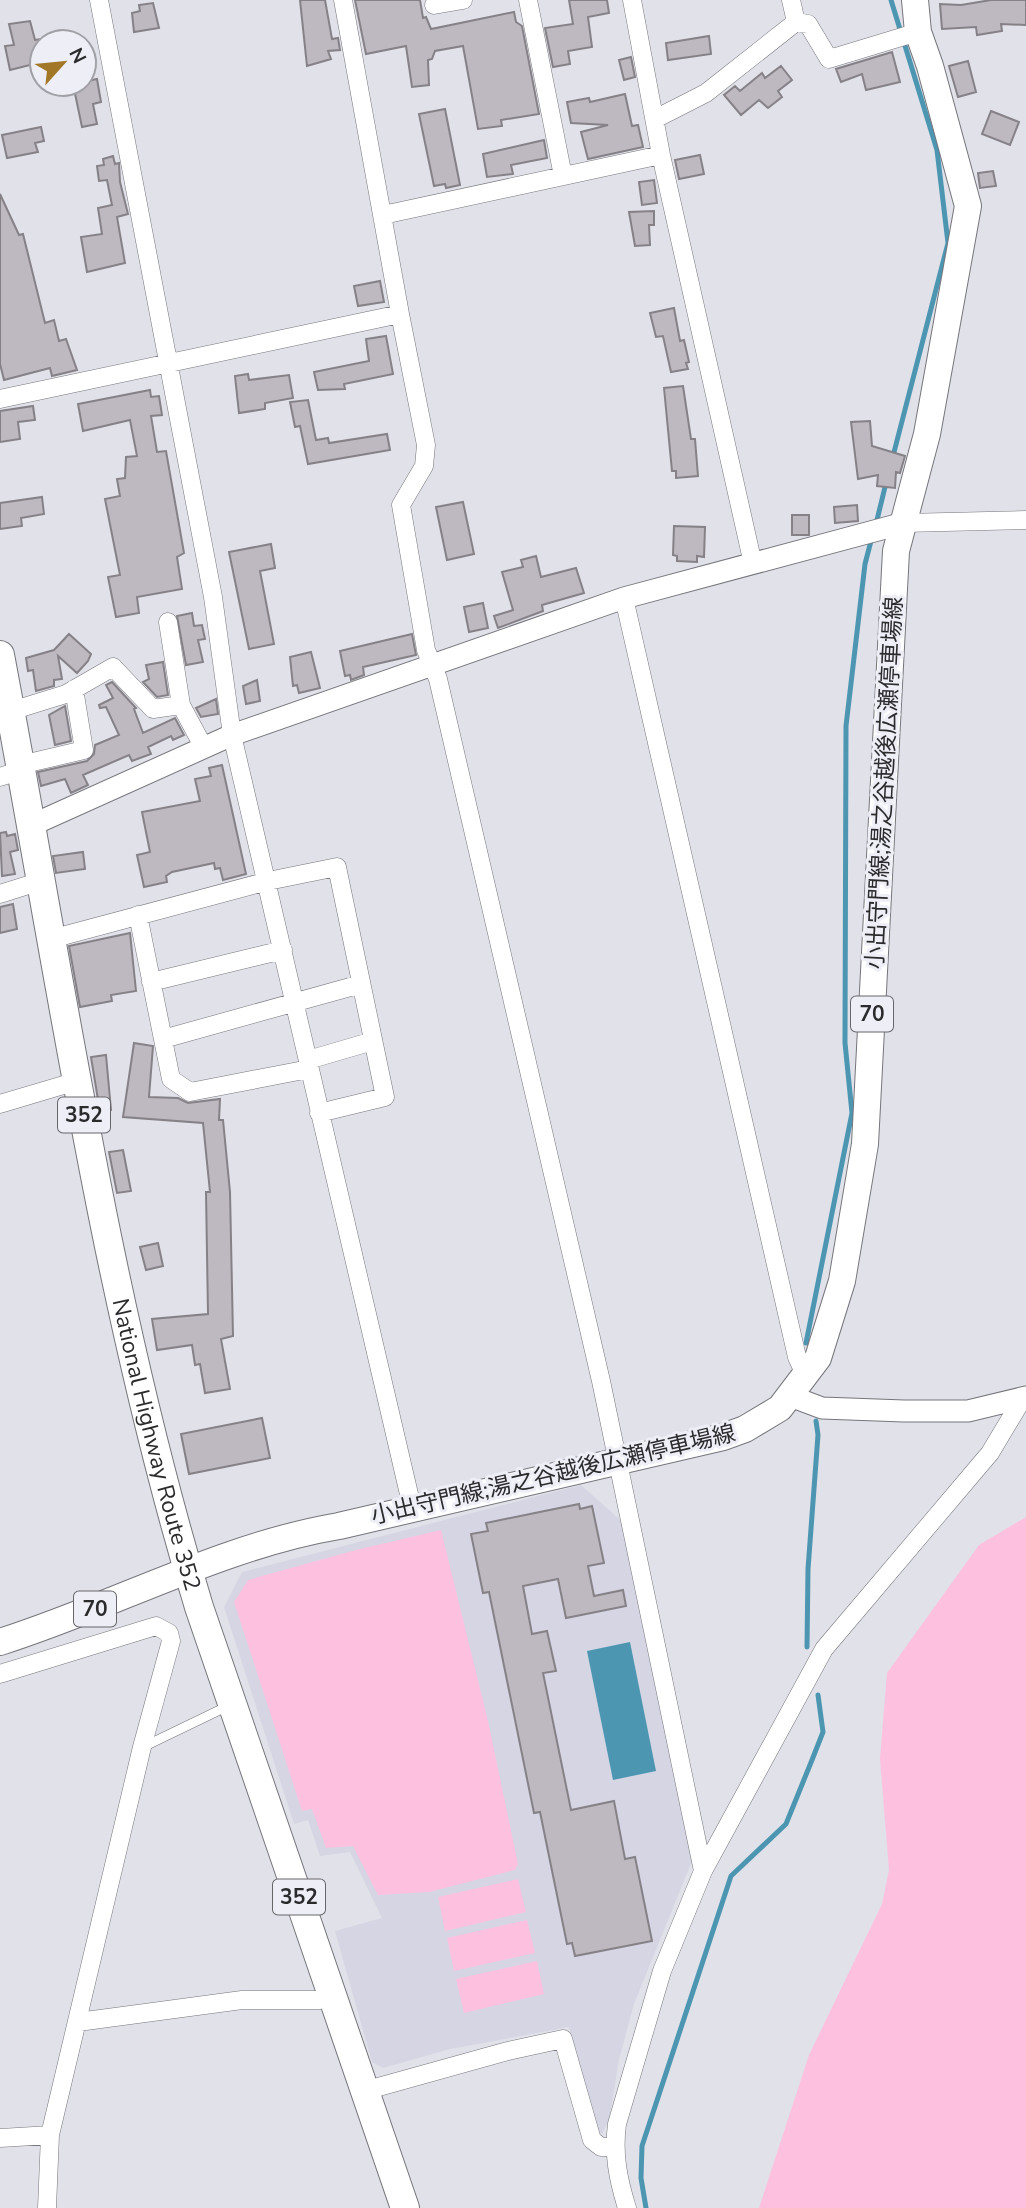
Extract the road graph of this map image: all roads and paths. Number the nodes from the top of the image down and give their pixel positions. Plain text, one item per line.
1 (99, 0) edge
2 (344, 0) edge
3 (463, 0) edge
4 (528, 0) edge
5 (632, 0) edge
6 (791, 0) edge
7 (915, 0) edge
8 (434, 5) dead end
9 (796, 22) junction
10 (918, 32) junction
11 (656, 118) junction
12 (661, 155) junction
13 (563, 176) junction
14 (383, 215) junction
15 (400, 314) junction
16 (166, 362) junction
17 (0, 398) edge
18 (1026, 520) edge
19 (904, 523) junction
20 (754, 564) junction
21 (624, 598) junction
22 (167, 622) dead end
23 (0, 655) edge
24 (433, 665) junction
25 (74, 689) junction
26 (181, 705) junction
27 (10, 711) junction
28 (232, 735) junction
29 (204, 748) junction
30 (14, 771) edge
31 (32, 825) junction
32 (41, 881) junction
33 (268, 881) junction
34 (0, 894) edge
35 (138, 915) junction
36 (51, 939) junction
37 (283, 950) junction
38 (151, 982) junction
39 (362, 984) junction
40 (295, 1002) junction
41 (163, 1039) junction
42 (373, 1041) junction
43 (309, 1064) junction
44 (77, 1081) junction
45 (0, 1104) edge
46 (319, 1113) junction
47 (810, 1373) junction
48 (790, 1396) junction
49 (1024, 1398) edge
50 (619, 1462) junction
51 (412, 1507) junction
52 (188, 1571) junction
53 (0, 1643) edge
54 (0, 1674) edge
55 (233, 1704) junction
56 (142, 1747) junction
57 (704, 1871) junction
58 (334, 1996) junction
59 (78, 2022) junction
60 (364, 2091) junction
61 (50, 2134) junction
62 (0, 2138) edge
63 (614, 2147) junction
64 (47, 2208) edge
65 (405, 2208) edge
66 (627, 2208) edge

1 - 16 street
2 - 14 street
3 - 8 street
4 - 13 street
5 - 11 street
6 - 9 street
7 - 10 main road, 小出守門線;湯之谷越後広瀬停車場線 / 70
9 - 10 street
9 - 11 street
10 - 19 main road, 小出守門線;湯之谷越後広瀬停車場線 / 70
11 - 12 street
12 - 13 street
12 - 20 street
13 - 14 street
14 - 15 street
15 - 16 street
15 - 24 street
16 - 17 street
16 - 28 street
18 - 19 street
19 - 20 street
19 - 47 main road, 小出守門線;湯之谷越後広瀬停車場線 / 70
20 - 21 street
21 - 24 street
21 - 47 street
22 - 26 street
23 - 27 highway, National Highway Route 352 / 352
24 - 28 street
24 - 50 street
25 - 26 street
25 - 27 street
25 - 30 street
26 - 29 street
27 - 30 highway, National Highway Route 352 / 352
28 - 29 street
28 - 33 street
29 - 31 street
30 - 31 highway, National Highway Route 352 / 352
31 - 32 highway, National Highway Route 352 / 352
32 - 34 street
32 - 36 highway, National Highway Route 352 / 352
33 - 35 street
33 - 37 street
33 - 39 street
35 - 36 street
35 - 38 street
36 - 44 highway, National Highway Route 352 / 352
37 - 38 street
37 - 40 street
38 - 41 street
39 - 40 street
39 - 42 street
40 - 41 street
40 - 43 street
41 - 43 street
42 - 43 street
42 - 46 street
43 - 46 street
44 - 45 street
44 - 52 highway, National Highway Route 352 / 352
46 - 51 street
47 - 48 main road, 小出守門線;湯之谷越後広瀬停車場線 / 70
48 - 49 street
48 - 50 main road, 小出守門線;湯之谷越後広瀬停車場線 / 70
49 - 57 street
50 - 51 main road, 小出守門線;湯之谷越後広瀬停車場線 / 70
50 - 57 street
51 - 52 main road, 小出守門線;湯之谷越後広瀬停車場線 / 70
52 - 53 main road, 70
52 - 55 highway, National Highway Route 352 / 352
54 - 56 street
55 - 56 lane
55 - 58 highway, National Highway Route 352 / 352
56 - 59 street
57 - 63 street
58 - 59 street
58 - 60 highway, National Highway Route 352 / 352
59 - 61 street
60 - 63 street
60 - 65 highway, National Highway Route 352 / 352
61 - 62 street
61 - 64 street
63 - 66 street

